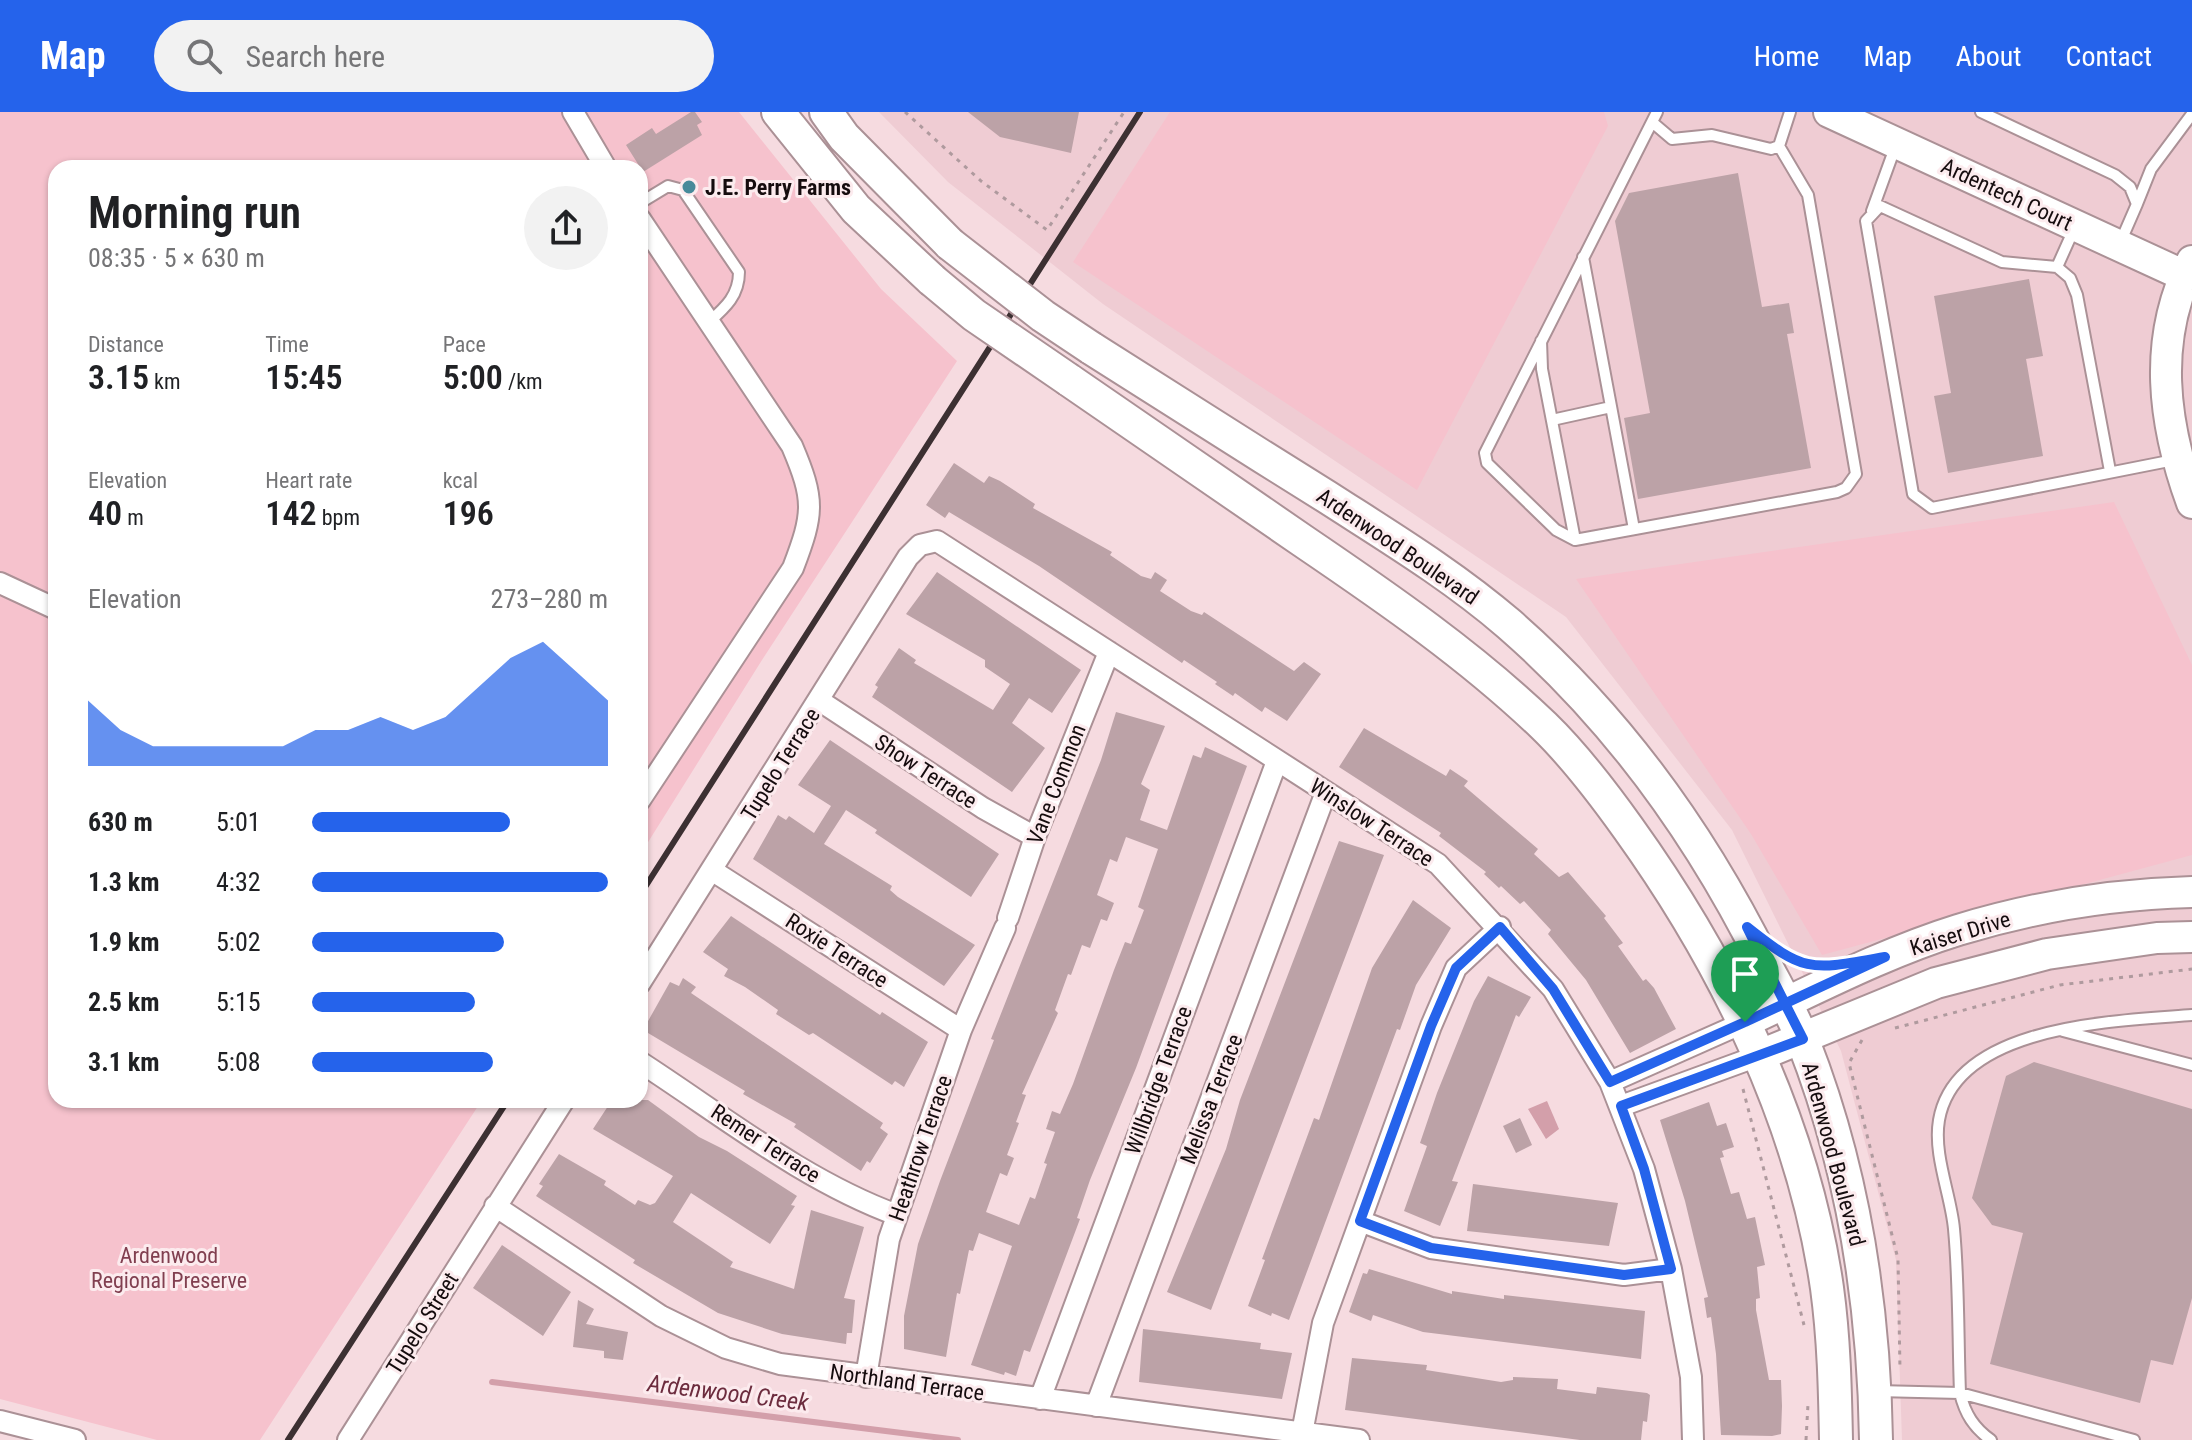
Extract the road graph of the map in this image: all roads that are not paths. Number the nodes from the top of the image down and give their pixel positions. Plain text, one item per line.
1 (573, 112) edge
2 (778, 112) edge
3 (826, 112) edge
4 (1790, 112) edge
5 (1829, 112) edge
6 (1981, 112) edge
7 (2192, 114) edge
8 (1654, 117) edge
9 (1897, 143) junction
10 (1779, 146) junction
11 (601, 160) edge
12 (648, 198) edge
13 (2137, 204) junction
14 (1872, 211) junction
15 (2076, 225) junction
16 (648, 231) edge
17 (2119, 245) junction
18 (1583, 257) junction
19 (2057, 267) junction
20 (2188, 268) edge
21 (709, 322) junction
22 (1541, 339) junction
23 (1611, 407) junction
24 (1552, 420) junction
25 (2176, 459) junction
26 (2110, 471) junction
27 (2192, 503) edge
28 (1634, 529) junction
29 (1575, 540) junction
30 (920, 545) joint
31 (0, 583) edge
32 (48, 605) edge
33 (1109, 652) junction
34 (820, 701) junction
35 (1277, 761) junction
36 (648, 788) edge
37 (1326, 792) junction
38 (1035, 837) junction
39 (713, 871) junction
40 (2192, 892) edge
41 (1006, 923) joint
42 (1500, 927) junction
43 (2192, 937) edge
44 (648, 971) edge
45 (1785, 1003) junction
46 (2192, 1015) edge
47 (1745, 1022) junction
48 (961, 1030) junction
49 (2061, 1030) junction
50 (1803, 1039) junction
51 (2192, 1065) edge
52 (648, 1067) edge
53 (1752, 1067) junction
54 (1610, 1082) junction
55 (1621, 1106) junction
56 (559, 1108) edge
57 (495, 1206) junction
58 (897, 1215) junction
59 (1360, 1221) junction
60 (1671, 1269) junction
61 (866, 1377) junction
62 (1875, 1391) junction
63 (1960, 1393) junction
64 (1040, 1399) junction
65 (1096, 1406) junction
66 (0, 1421) edge
67 (1302, 1433) junction
68 (75, 1440) edge
69 (348, 1440) edge
70 (1359, 1440) edge
71 (1693, 1440) edge
72 (1836, 1440) edge
73 (1876, 1440) edge
74 (1991, 1440) edge
75 (2134, 1440) edge

1 - 11 street
2 - 47 main road, Ardenwood Boulevard, bridge
3 - 45 main road, Ardenwood Boulevard, bridge
4 - 10 lane
5 - 9 street, Ardentech Court
6 - 13 lane
7 - 13 lane
8 - 10 lane
8 - 18 lane
9 - 14 lane
9 - 15 street, Ardentech Court
10 - 28 lane
12 - 21 lane
13 - 17 lane
14 - 19 lane
14 - 26 lane
15 - 17 street, Ardentech Court
15 - 19 lane
16 - 21 street
17 - 20 street, Ardentech Court
18 - 22 lane
18 - 23 lane
19 - 26 lane
20 - 25 street
21 - 36 street
22 - 24 lane
22 - 29 lane
23 - 24 lane
23 - 28 lane
24 - 29 lane
25 - 26 lane
25 - 27 street
28 - 29 lane
30 - 33 street, Winslow Terrace
30 - 34 street, Tupelo Terrace
31 - 32 street
33 - 35 street, Winslow Terrace
33 - 38 street, Vane Common
34 - 38 street, Show Terrace
34 - 39 street, Tupelo Terrace
35 - 37 street, Winslow Terrace
35 - 64 street, Willbridge Terrace
37 - 42 street, Winslow Terrace
37 - 65 street, Melissa Terrace
38 - 41 street, Vane Common
39 - 44 street, Tupelo Terrace
39 - 48 street, Roxie Terrace
40 - 45 street, Kaiser Drive
41 - 48 street, Heathrow Terrace
42 - 54 street, Winslow Terrace
42 - 59 street
43 - 50 street, Kaiser Drive
45 - 47 street, Kaiser Drive
45 - 50 main road, Ardenwood Boulevard
46 - 49 lane
47 - 53 main road, Ardenwood Boulevard
47 - 54 street, Kaiser Drive
48 - 58 street, Heathrow Terrace
49 - 51 lane
49 - 63 lane
50 - 53 street, Kaiser Drive
50 - 62 main road, Ardenwood Boulevard
52 - 58 street, Remer Terrace
53 - 55 street, Kaiser Drive
53 - 72 main road, Ardenwood Boulevard
54 - 55 street, Winslow Terrace
55 - 60 street, Winslow Terrace
56 - 57 street
57 - 61 street, Northland Terrace
57 - 69 street, Tupelo Street
58 - 61 street, Heathrow Terrace
59 - 60 street
59 - 67 street
60 - 71 street, Winslow Terrace
61 - 64 street, Northland Terrace
62 - 63 lane
62 - 73 main road, Ardenwood Boulevard
63 - 74 lane
63 - 75 lane
64 - 65 street, Northland Terrace
65 - 67 street, Northland Terrace
66 - 68 street
67 - 70 street, Northland Terrace

